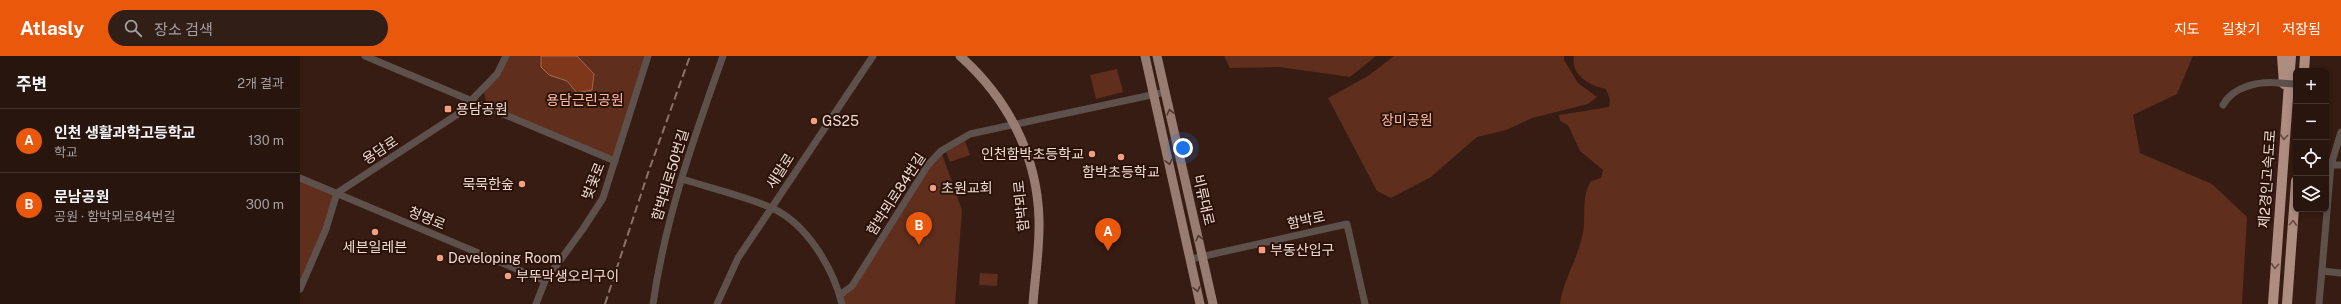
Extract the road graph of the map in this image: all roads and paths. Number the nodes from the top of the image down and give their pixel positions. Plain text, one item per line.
1 (365, 56) edge
2 (506, 56) edge
3 (648, 56) edge
4 (723, 56) edge
5 (874, 56) edge
6 (960, 56) edge
7 (1146, 56) edge
8 (1157, 56) edge
9 (2282, 56) edge
10 (2291, 56) edge
11 (2305, 56) edge
12 (2304, 68) edge
13 (2293, 84) edge
14 (1165, 92) junction
15 (1154, 94) junction
16 (473, 100) junction
17 (2223, 105) dead end
18 (2286, 115) junction
19 (1015, 126) junction
20 (2341, 132) edge
21 (615, 161) junction
22 (2331, 165) junction
23 (2341, 165) edge
24 (300, 178) edge
25 (682, 179) junction
26 (337, 193) junction
27 (771, 208) junction
28 (2294, 212) edge
29 (1203, 256) junction
30 (1191, 259) junction
31 (2322, 271) junction
32 (2341, 273) edge
33 (545, 281) junction
34 (300, 290) edge
35 (840, 295) junction
36 (536, 304) edge
37 (653, 304) edge
38 (717, 304) edge
39 (842, 304) edge
40 (1032, 304) edge
41 (1200, 304) edge
42 (1213, 304) edge
43 (1365, 304) edge
44 (2273, 304) edge
45 (2287, 304) edge
46 (2319, 304) edge

1 - 16 street
2 - 16 street, 용담로
3 - 21 street, 벚꽃로
4 - 25 street, 함박뫼로50번길
5 - 27 street, 새말로
6 - 19 main road, 함박뫼로
7 - 15 main road, 비류대로
8 - 14 main road, 비류대로
9 - 18 highway
10 - 18 highway, 제2경인고속도로
11 - 12 highway
13 - 17 street, bridge
14 - 15 street, 함박뫼로84번길
29 -> 14 main road, 비류대로
15 - 19 street, 함박뫼로84번길
15 -> 30 main road, 비류대로
16 - 21 street
16 - 26 street, 용담로
18 -> 44 highway, 제2경인고속도로
19 - 35 street, 함박뫼로84번길
19 - 40 main road, 함박뫼로
20 - 22 street
21 - 33 street, 벚꽃로
22 - 23 street
22 - 31 street
24 - 26 street, 청명로
25 - 27 street
25 - 37 street, 함박뫼로50번길
26 - 33 street, 청명로
26 - 34 street
27 - 35 street
27 - 38 street, 새말로
45 -> 28 highway, 제2경인고속도로
29 - 30 street, 함박로
29 - 42 main road, 비류대로
29 - 43 street, 함박로
30 -> 41 main road, 비류대로
31 - 32 street
31 - 46 street
33 - 36 street, 벚꽃로
35 - 39 street

